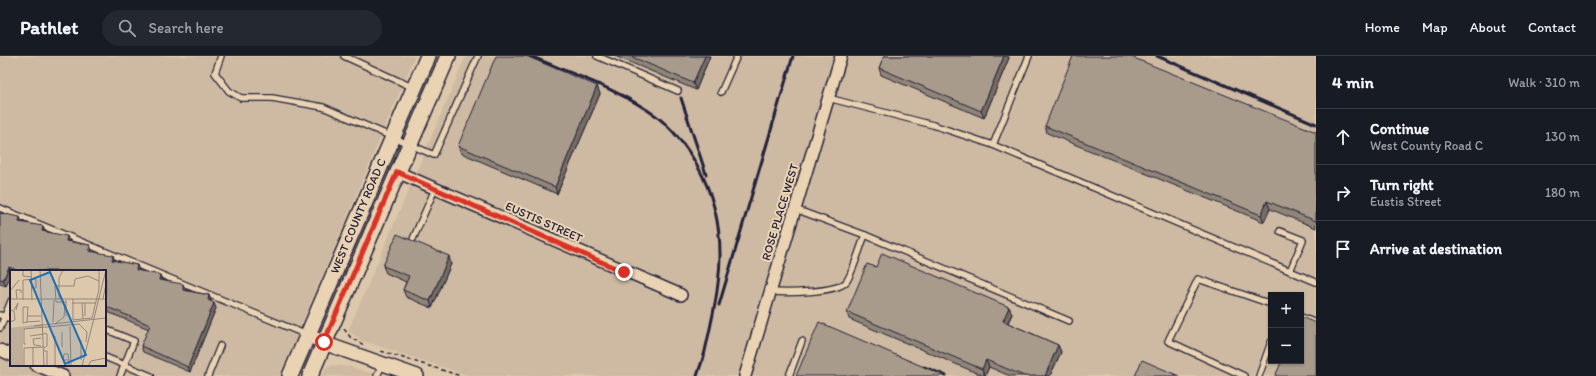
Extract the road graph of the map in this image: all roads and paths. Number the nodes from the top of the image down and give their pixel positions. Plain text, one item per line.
1 (221, 56) edge
2 (344, 56) edge
3 (428, 56) edge
4 (448, 56) edge
5 (478, 56) edge
6 (597, 56) edge
7 (737, 56) edge
8 (841, 56) edge
9 (1030, 56) edge
10 (414, 88) junction
11 (678, 91) dead end
12 (721, 92) dead end
13 (828, 98) junction
14 (392, 137) junction
15 (409, 143) junction
16 (993, 145) junction
17 (397, 172) junction
18 (435, 189) junction
19 (0, 208) edge
20 (794, 209) junction
21 (1280, 231) dead end
22 (865, 235) junction
23 (413, 239) edge
24 (1290, 271) junction
25 (1316, 282) edge
26 (770, 292) junction
27 (681, 295) dead end
28 (10, 303) edge
29 (1268, 303) edge
30 (2, 316) edge
31 (1304, 318) edge
32 (1069, 321) dead end
33 (1316, 324) edge
34 (343, 325) dead end
35 (0, 328) edge
36 (106, 329) edge
37 (307, 335) junction
38 (802, 341) dead end
39 (324, 342) junction
40 (220, 346) dead end
41 (370, 347) dead end
42 (377, 349) dead end
43 (0, 350) edge
44 (1268, 350) edge
45 (10, 355) edge
46 (106, 357) edge
47 (124, 365) junction
48 (38, 366) edge
49 (379, 370) edge
50 (63, 376) edge
51 (120, 376) edge
52 (151, 376) edge
53 (208, 376) edge
54 (290, 376) edge
55 (310, 376) edge
56 (417, 376) edge
57 (461, 376) edge
58 (745, 376) edge
59 (789, 376) edge
60 (1244, 376) edge
61 (1259, 376) edge

1 - 14 lane
2 - 10 lane
3 - 10 main road, WEST COUNTY ROAD C
4 - 15 main road, WEST COUNTY ROAD C
5 - 15 lane
6 - 11 lane
7 - 12 lane
8 - 13 street, ROSE PLACE WEST
9 - 16 lane
10 - 14 main road, WEST COUNTY ROAD C
13 - 16 lane
13 - 20 street, ROSE PLACE WEST
14 - 15 lane
14 - 37 main road, WEST COUNTY ROAD C
15 - 17 main road, WEST COUNTY ROAD C
16 - 24 lane
17 - 18 street, EUSTIS STREET
17 - 39 main road, WEST COUNTY ROAD C
18 - 23 lane
18 - 27 street, EUSTIS STREET
19 - 37 lane
20 - 22 lane
20 - 26 street, ROSE PLACE WEST
21 - 24 lane
22 - 26 lane
22 - 32 lane
24 - 25 lane
26 - 58 street, ROSE PLACE WEST
28 - 30 lane
29 - 60 lane
30 - 35 lane
31 - 33 lane
34 - 41 path
36 - 47 lane
37 - 39 street
37 - 54 main road, WEST COUNTY ROAD C
38 - 59 lane
39 - 49 street
39 - 55 main road, WEST COUNTY ROAD C
40 - 53 lane
42 - 57 path
43 - 45 street
44 - 61 lane
46 - 47 lane
47 - 51 lane
47 - 52 lane
48 - 50 street
49 - 56 street

